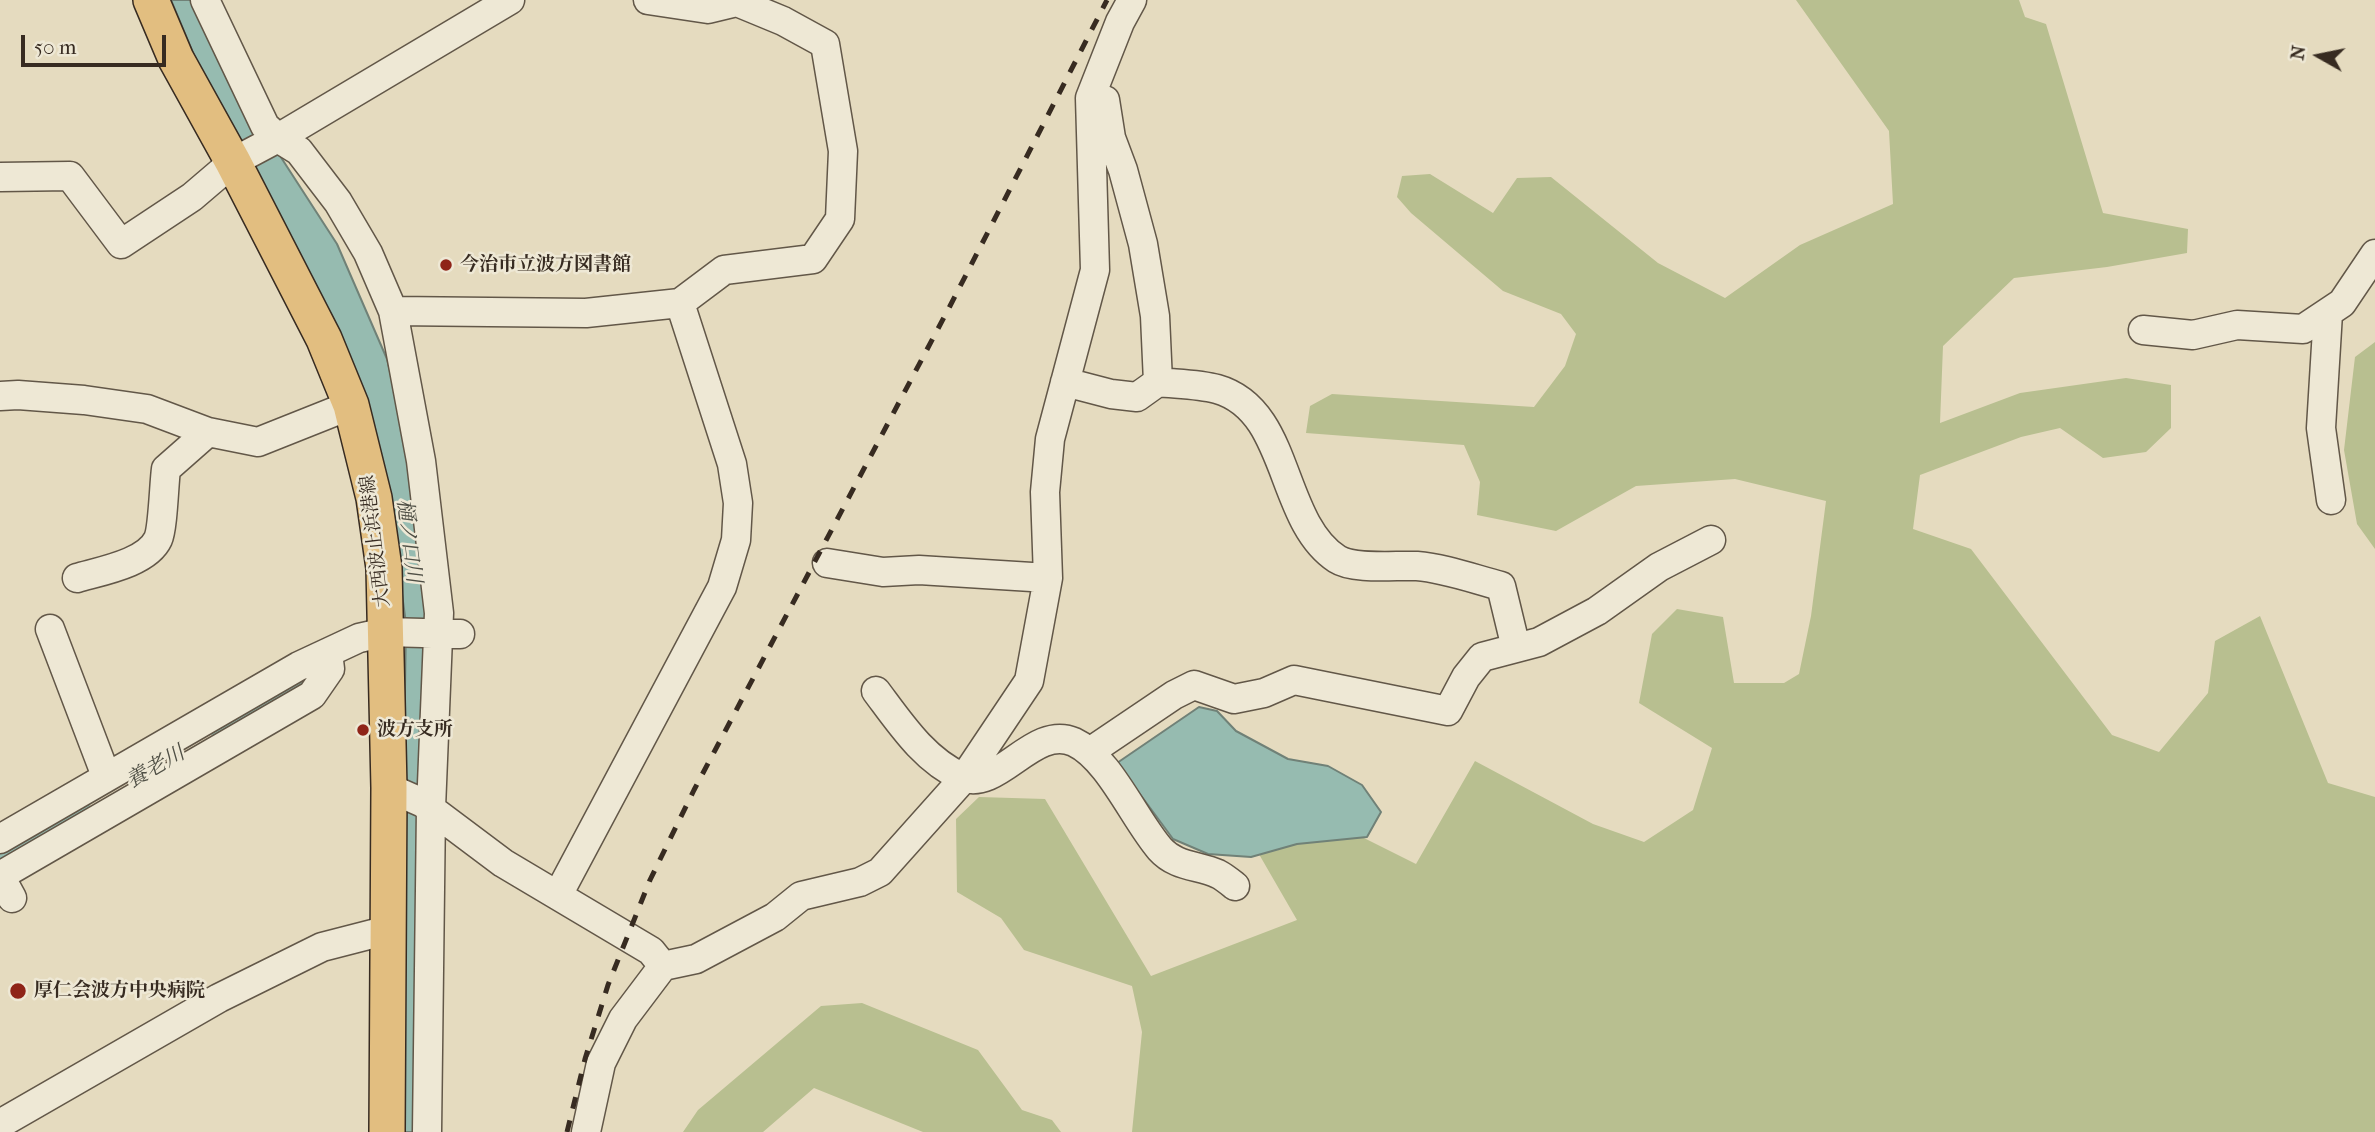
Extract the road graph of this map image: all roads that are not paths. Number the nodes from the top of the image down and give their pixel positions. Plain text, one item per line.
1 (151, 0) edge
2 (205, 0) edge
3 (510, 0) edge
4 (648, 0) edge
5 (1132, 0) edge
6 (737, 1) edge
7 (1100, 73) junction
8 (275, 140) junction
9 (238, 160) junction
10 (0, 177) edge
11 (2375, 254) edge
12 (680, 303) junction
13 (393, 311) junction
14 (2328, 313) junction
15 (2143, 330) dead end
16 (1066, 382) junction
17 (1158, 382) junction
18 (0, 396) edge
19 (351, 405) junction
20 (208, 432) junction
21 (2331, 500) dead end
22 (1712, 540) dead end
23 (827, 563) dead end
24 (77, 578) dead end
25 (1048, 579) junction
26 (50, 629) dead end
27 (394, 632) junction
28 (444, 633) junction
29 (1516, 649) junction
30 (328, 653) junction
31 (876, 691) dead end
32 (1091, 751) junction
33 (106, 776) junction
34 (964, 778) junction
35 (410, 798) junction
36 (0, 839) edge
37 (3, 881) edge
38 (1236, 886) dead end
39 (558, 895) junction
40 (388, 930) junction
41 (663, 966) junction
42 (0, 1124) edge
43 (387, 1132) edge
44 (427, 1132) edge
45 (586, 1132) edge

1 - 9 main road, 大西波止浜港線
2 - 8 street
3 - 8 street
4 - 6 street
5 - 7 street
6 - 12 street
7 - 16 street
7 - 17 street
8 - 9 street
8 - 13 street
9 - 10 street
9 - 19 main road, 大西波止浜港線
11 - 14 street
12 - 13 street
12 - 39 street
13 - 28 street
14 - 15 street
14 - 21 street
16 - 17 street
16 - 25 street
17 - 29 street
18 - 20 street
19 - 20 street
19 - 27 main road, 大西波止浜港線
20 - 24 street
22 - 29 street
23 - 25 street
25 - 34 street
26 - 33 street
27 - 28 street
27 - 30 street
27 - 35 main road, 大西波止浜港線
28 - 35 street
29 - 32 street
30 - 33 street
30 - 37 street
31 - 34 street
32 - 34 street
32 - 38 street
33 - 36 street
34 - 41 street
35 - 39 street
35 - 40 main road, 大西波止浜港線
35 - 44 street
39 - 41 street
40 - 42 street
40 - 43 main road, 大西波止浜港線
41 - 45 street

